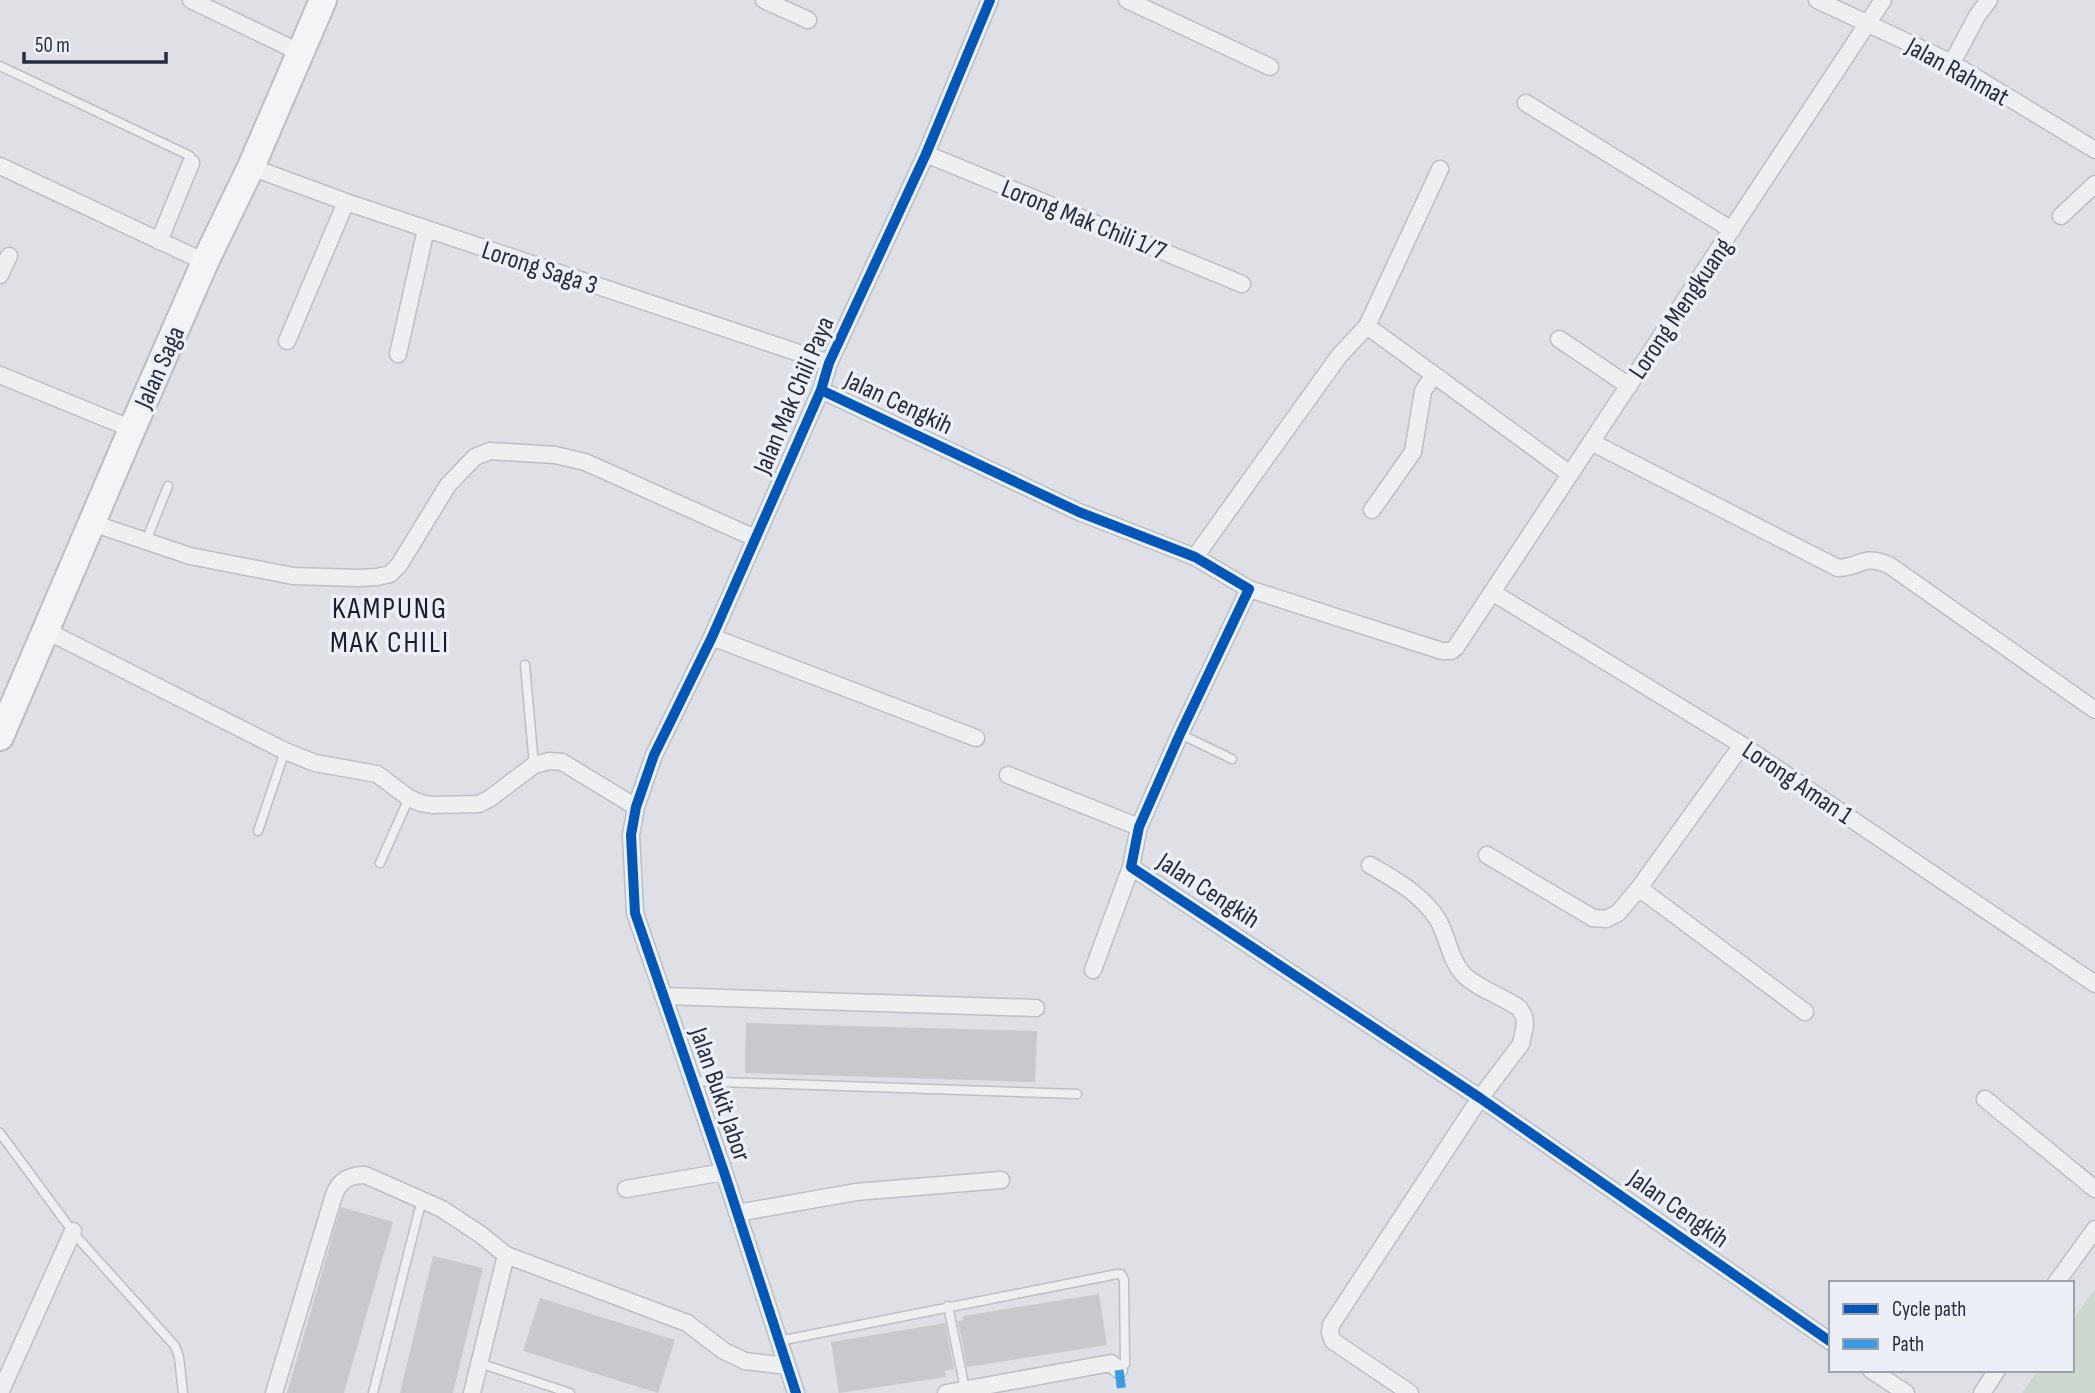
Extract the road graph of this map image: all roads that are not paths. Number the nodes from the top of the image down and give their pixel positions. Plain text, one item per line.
1 (191, 0) edge
2 (323, 0) edge
3 (764, 0) edge
4 (990, 0) edge
5 (1127, 0) edge
6 (1817, 0) edge
7 (1883, 0) edge
8 (1989, 0) edge
9 (808, 20) dead end
10 (1869, 23) junction
11 (299, 52) junction
12 (1952, 64) junction
13 (0, 66) edge
14 (1270, 67) dead end
15 (1526, 103) dead end
16 (2095, 150) edge
17 (926, 154) junction
18 (191, 163) joint
19 (0, 166) edge
20 (251, 167) junction
21 (1440, 169) dead end
22 (2095, 184) edge
23 (346, 202) junction
24 (2061, 216) dead end
25 (426, 229) junction
26 (1732, 230) junction
27 (159, 240) junction
28 (9, 256) dead end
29 (205, 262) junction
30 (0, 275) edge
31 (1241, 284) dead end
32 (1367, 326) junction
33 (1559, 339) dead end
34 (287, 341) dead end
35 (398, 354) dead end
36 (830, 363) junction
37 (0, 375) edge
38 (1434, 375) junction
39 (1629, 386) junction
40 (821, 390) junction
41 (132, 429) junction
42 (1591, 442) junction
43 (1570, 474) junction
44 (168, 486) dead end
45 (1372, 510) dead end
46 (92, 523) junction
47 (755, 538) junction
48 (146, 541) junction
49 (1195, 557) junction
50 (1249, 589) junction
51 (1492, 592) junction
52 (45, 630) junction
53 (712, 637) junction
54 (525, 665) dead end
55 (2095, 710) edge
56 (1, 731) edge
57 (1180, 734) junction
58 (976, 738) dead end
59 (1742, 745) junction
60 (285, 751) junction
61 (1232, 759) dead end
62 (534, 765) junction
63 (1008, 775) dead end
64 (409, 798) junction
65 (636, 807) junction
66 (1139, 827) junction
67 (258, 831) dead end
68 (1487, 855) dead end
69 (380, 863) dead end
70 (1370, 865) dead end
71 (1131, 867) junction
72 (1639, 888) junction
73 (1093, 970) dead end
74 (2095, 984) edge
75 (663, 996) junction
76 (1036, 1008) dead end
77 (1805, 1012) dead end
78 (692, 1081) junction
79 (1077, 1094) dead end
80 (1480, 1098) junction
81 (1984, 1099) dead end
82 (0, 1133) edge
83 (724, 1172) junction
84 (1001, 1180) dead end
85 (625, 1189) dead end
86 (2095, 1189) edge
87 (422, 1199) junction
88 (737, 1213) junction
89 (2095, 1229) edge
90 (73, 1231) junction
91 (506, 1255) junction
92 (2057, 1281) edge
93 (948, 1306) junction
94 (779, 1341) junction
95 (1829, 1341) edge
96 (479, 1363) junction
97 (787, 1366) junction
98 (1119, 1370) joint
99 (1872, 1372) edge
100 (1996, 1372) edge
101 (1884, 1389) edge
102 (965, 1390) junction
103 (0, 1393) edge
104 (183, 1393) edge
105 (274, 1393) edge
106 (373, 1393) edge
107 (472, 1393) edge
108 (570, 1393) edge
109 (796, 1393) edge
110 (946, 1393) edge
111 (1410, 1393) edge
112 (1906, 1393) edge
113 (1982, 1393) edge

1 - 11 street
2 - 11 main road, Jalan Saga
3 - 9 street
4 - 17 street, Jalan Mak Chili Paya
5 - 14 street
6 - 10 street, Jalan Rahmat
7 - 10 street, Lorong Mengkuang
8 - 12 street
10 - 12 street, Jalan Rahmat
10 - 26 street, Lorong Mengkuang
11 - 20 main road, Jalan Saga
12 - 16 street, Jalan Rahmat
13 - 18 lane
15 - 26 street
17 - 31 street, Lorong Mak Chili 1/7
17 - 36 street, Jalan Mak Chili Paya
18 - 27 street
19 - 27 street
20 - 23 street, Lorong Saga 3
20 - 29 main road, Jalan Saga
21 - 32 street
22 - 24 street
23 - 25 street, Lorong Saga 3
23 - 34 street
25 - 35 street
25 - 36 street, Lorong Saga 3
26 - 39 street, Lorong Mengkuang
27 - 29 street
28 - 30 street
29 - 41 main road, Jalan Saga
32 - 38 street
32 - 49 street
33 - 39 street
36 - 40 street, Jalan Mak Chili Paya
37 - 41 street
38 - 43 street
38 - 45 street
39 - 42 street, Lorong Mengkuang
40 - 47 street, Jalan Mak Chili Paya
40 - 49 street, Jalan Cengkih
41 - 46 main road, Jalan Saga
42 - 43 street, Lorong Mengkuang
42 - 55 street
43 - 51 street, Lorong Mengkuang
44 - 48 lane
46 - 48 street
46 - 52 main road, Jalan Saga
47 - 48 street
47 - 53 street, Jalan Mak Chili Paya
49 - 50 street, Jalan Cengkih
50 - 51 street, Lorong Mengkuang
50 - 57 street, Jalan Cengkih
51 - 59 street, Lorong Aman 1
52 - 56 main road, Jalan Saga
52 - 60 street
53 - 58 street
53 - 65 street, Jalan Mak Chili Paya
54 - 62 lane
57 - 61 lane
57 - 66 street, Jalan Cengkih
59 - 72 street
59 - 74 street, Lorong Aman 1
60 - 64 street
60 - 67 lane
62 - 64 street
62 - 65 street
63 - 66 street
64 - 69 lane
65 - 75 street, Jalan Bukit Jabor
66 - 71 street, Jalan Cengkih
68 - 72 street
70 - 80 street
71 - 73 street
71 - 80 street, Jalan Cengkih
72 - 77 street
75 - 76 street
75 - 78 street, Jalan Bukit Jabor
78 - 79 lane
78 - 83 street, Jalan Bukit Jabor
80 - 95 street, Jalan Cengkih
80 - 111 street
81 - 86 street
82 - 90 lane
83 - 85 street
83 - 88 street, Jalan Bukit Jabor
84 - 88 street
87 - 91 street
87 - 105 street
87 - 106 lane
88 - 94 street, Jalan Bukit Jabor
89 - 92 street
90 - 103 street
90 - 104 lane
91 - 96 street
91 - 97 street
93 - 94 lane
93 - 98 lane
93 - 102 lane
94 - 97 street, Jalan Bukit Jabor
96 - 107 street
96 - 108 lane
97 - 109 street, Jalan Bukit Jabor
98 - 102 street
99 - 101 street
100 - 113 street
101 - 112 street
102 - 110 street

